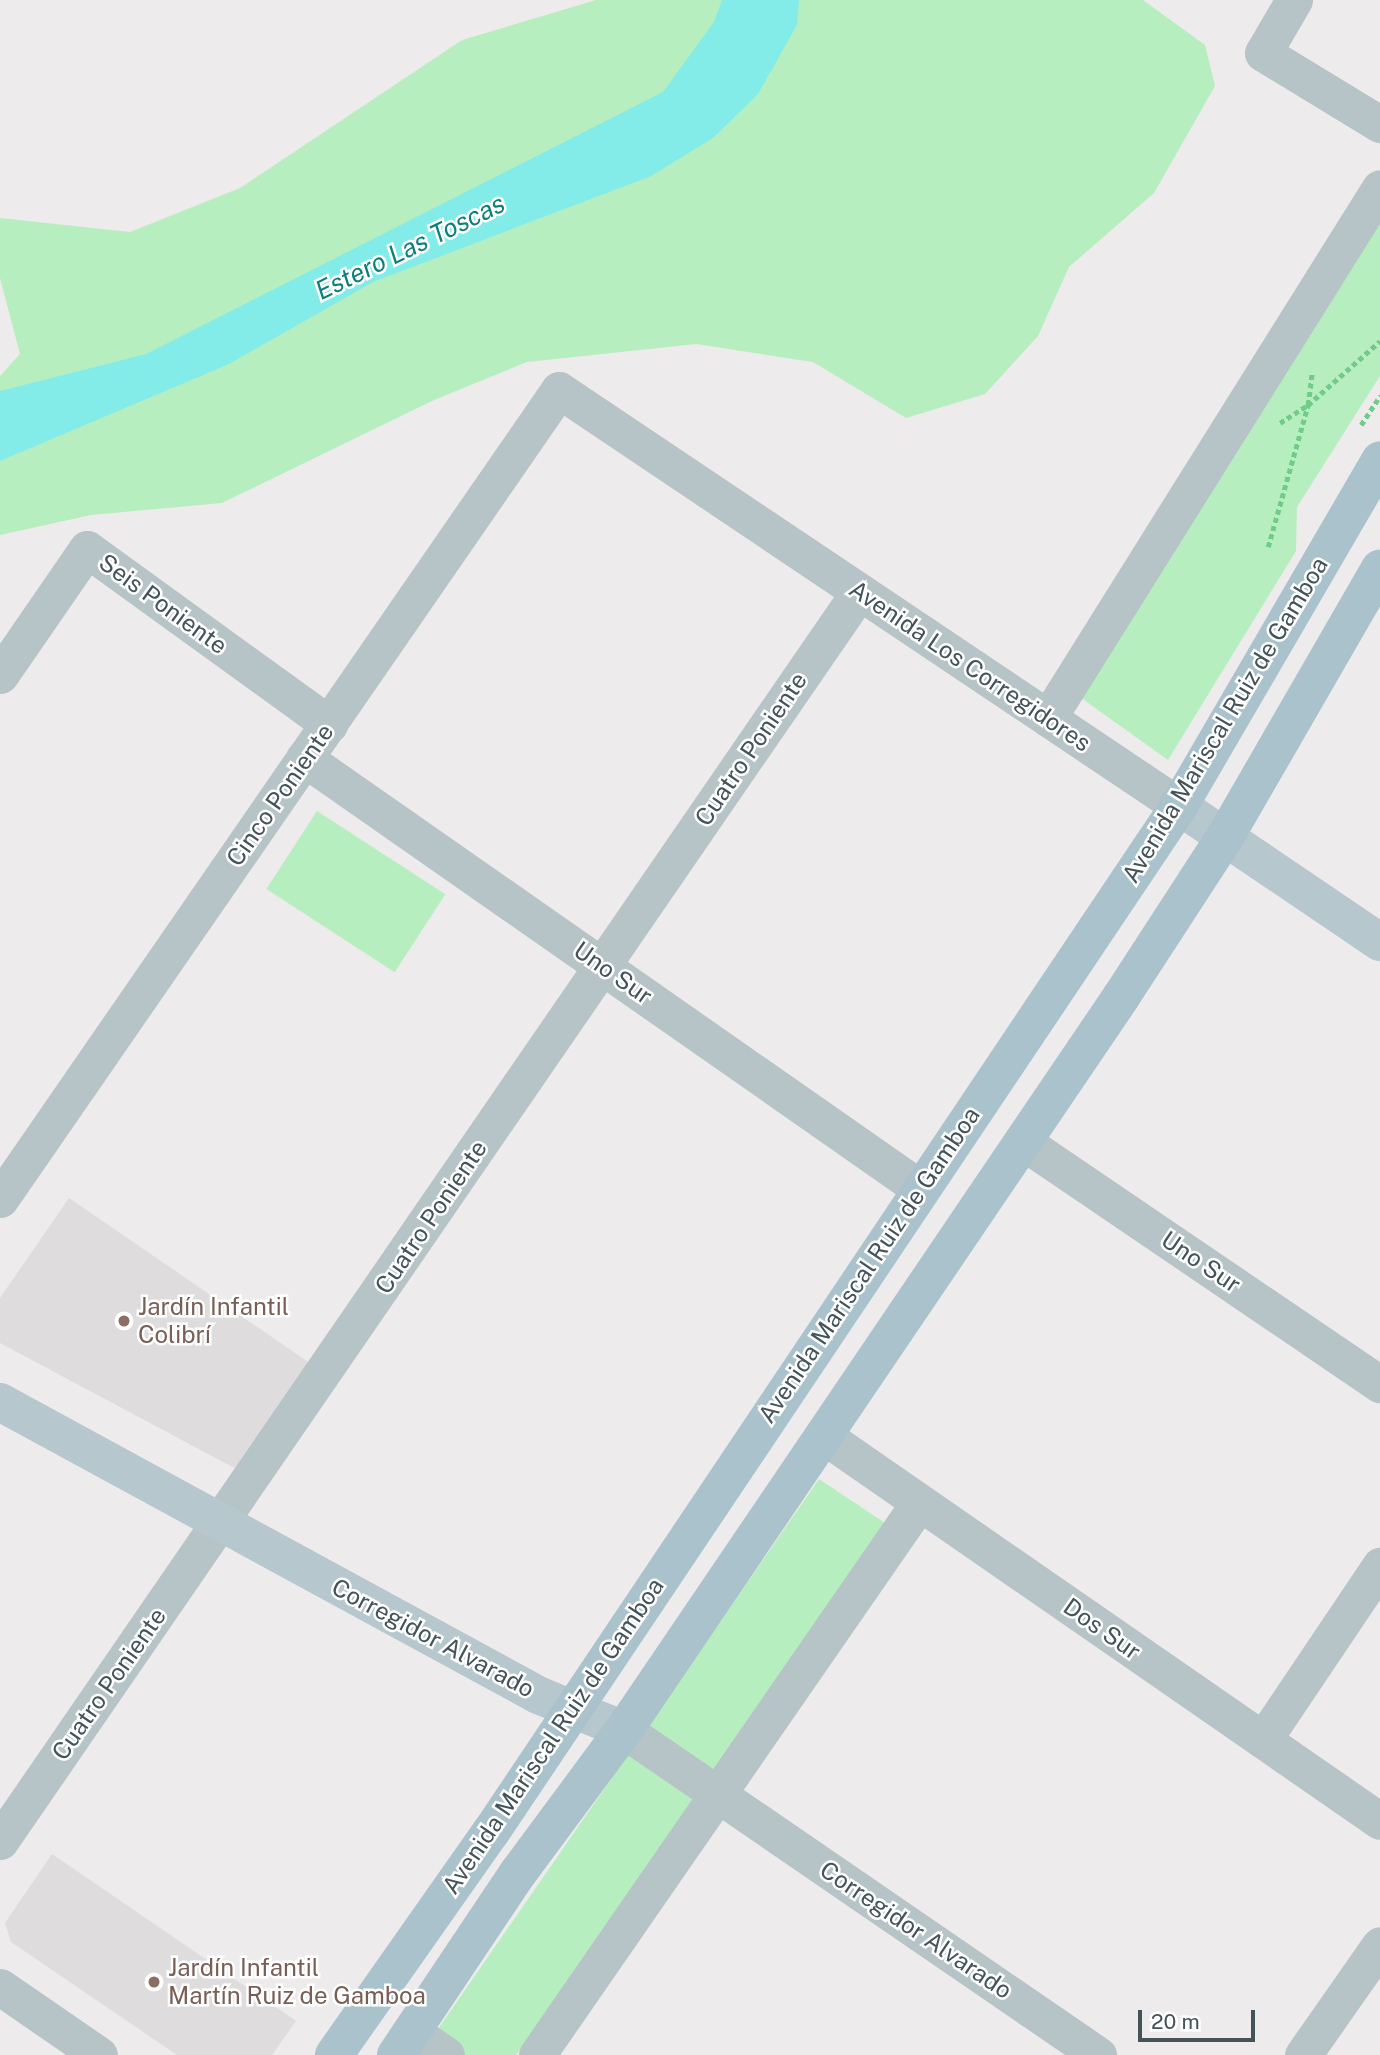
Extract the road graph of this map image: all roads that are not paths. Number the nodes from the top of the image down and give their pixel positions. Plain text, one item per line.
1 (1294, 0) edge
2 (1380, 124) edge
3 (1380, 188) edge
4 (559, 390) joint
5 (1380, 460) edge
6 (1380, 568) edge
7 (859, 592) junction
8 (0, 675) edge
9 (1048, 718) junction
10 (329, 724) junction
11 (304, 758) junction
12 (1179, 806) junction
13 (1225, 836) junction
14 (1380, 942) edge
15 (603, 966) junction
16 (1022, 1141) junction
17 (921, 1189) junction
18 (0, 1199) edge
19 (1380, 1384) edge
20 (0, 1402) edge
21 (824, 1436) junction
22 (919, 1503) junction
23 (222, 1524) junction
24 (1380, 1566) edge
25 (571, 1712) junction
26 (624, 1730) junction
27 (1263, 1740) junction
28 (718, 1794) junction
29 (1380, 1821) edge
30 (0, 1841) edge
31 (1380, 1945) edge
32 (0, 1987) edge
33 (404, 2044) edge
34 (99, 2055) edge
35 (334, 2055) edge
36 (446, 2055) edge
37 (537, 2055) edge
38 (1098, 2055) edge
39 (1303, 2055) edge

1 - 2 street
3 - 9 street
4 - 7 street, Avenida Los Corregidores
4 - 10 street, Cinco Poniente
5 - 12 main road, Avenida Mariscal Ruiz de Gamboa
6 - 13 main road, Avenida Mariscal Ruiz de Gamboa
7 - 9 street, Avenida Los Corregidores
7 - 15 street, Cuatro Poniente
8 - 10 street, Seis Poniente
9 - 12 street, Avenida Los Corregidores
10 - 11 street, Cinco Poniente
11 - 15 street, Uno Sur
11 - 18 street, Cinco Poniente
12 - 13 street, Avenida Los Corregidores
12 - 17 main road, Avenida Mariscal Ruiz de Gamboa
13 - 14 street, Avenida Los Corregidores
13 - 16 main road, Avenida Mariscal Ruiz de Gamboa
15 - 17 street, Uno Sur
15 - 23 street, Cuatro Poniente
16 - 19 street, Uno Sur
16 - 21 main road, Avenida Mariscal Ruiz de Gamboa
17 - 25 main road, Avenida Mariscal Ruiz de Gamboa
20 - 23 street, Corregidor Alvarado
21 - 22 street, Dos Sur
21 - 26 main road, Avenida Mariscal Ruiz de Gamboa
22 - 27 street, Dos Sur
22 - 28 street
23 - 25 street, Corregidor Alvarado
23 - 30 street, Cuatro Poniente
24 - 27 street
25 - 26 street, Corregidor Alvarado
25 - 35 main road, Avenida Mariscal Ruiz de Gamboa
26 - 28 street, Corregidor Alvarado
26 - 33 main road, Avenida Mariscal Ruiz de Gamboa
27 - 29 street, Dos Sur
28 - 37 street
28 - 38 street, Corregidor Alvarado
31 - 39 street
32 - 34 street
33 - 36 street

